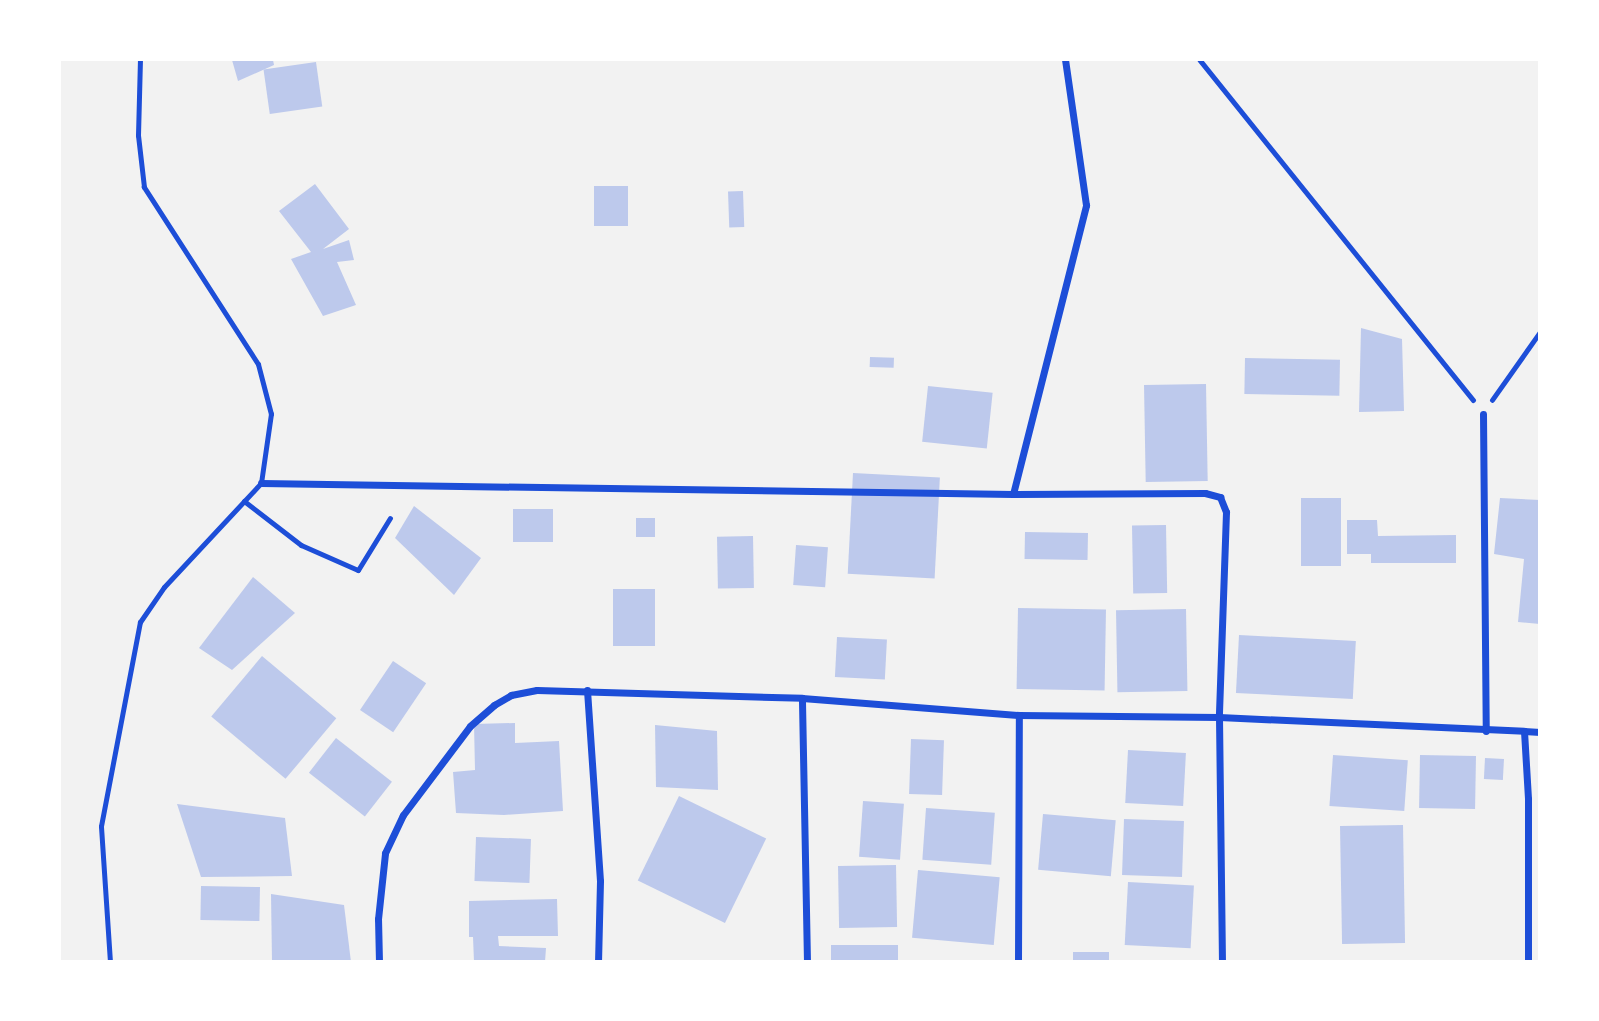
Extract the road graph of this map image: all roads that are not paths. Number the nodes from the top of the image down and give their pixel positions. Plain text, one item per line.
1 (140, 60) edge
2 (1065, 60) edge
3 (1483, 414) road end
4 (261, 483) junction
5 (1013, 494) junction
6 (244, 501) junction
7 (390, 518) dead end
8 (587, 690) junction
9 (802, 698) junction
10 (1019, 715) junction
11 (1219, 717) junction
12 (1486, 731) junction
13 (1524, 731) junction
14 (1539, 732) edge
15 (110, 961) edge
16 (379, 961) edge
17 (598, 961) edge
18 (807, 961) edge
19 (1018, 961) edge
20 (1223, 961) edge
21 (1528, 961) edge

1 - 4 lane
2 - 5 street
3 - 12 street
4 - 5 street
4 - 6 lane
5 - 11 street
6 - 7 lane
6 - 15 lane
8 - 9 street
8 - 16 street
8 - 17 street
9 - 10 street
9 - 18 street
10 - 11 street
10 - 19 street
11 - 12 street
11 - 20 street
12 - 13 street
13 - 14 street
13 - 21 street

